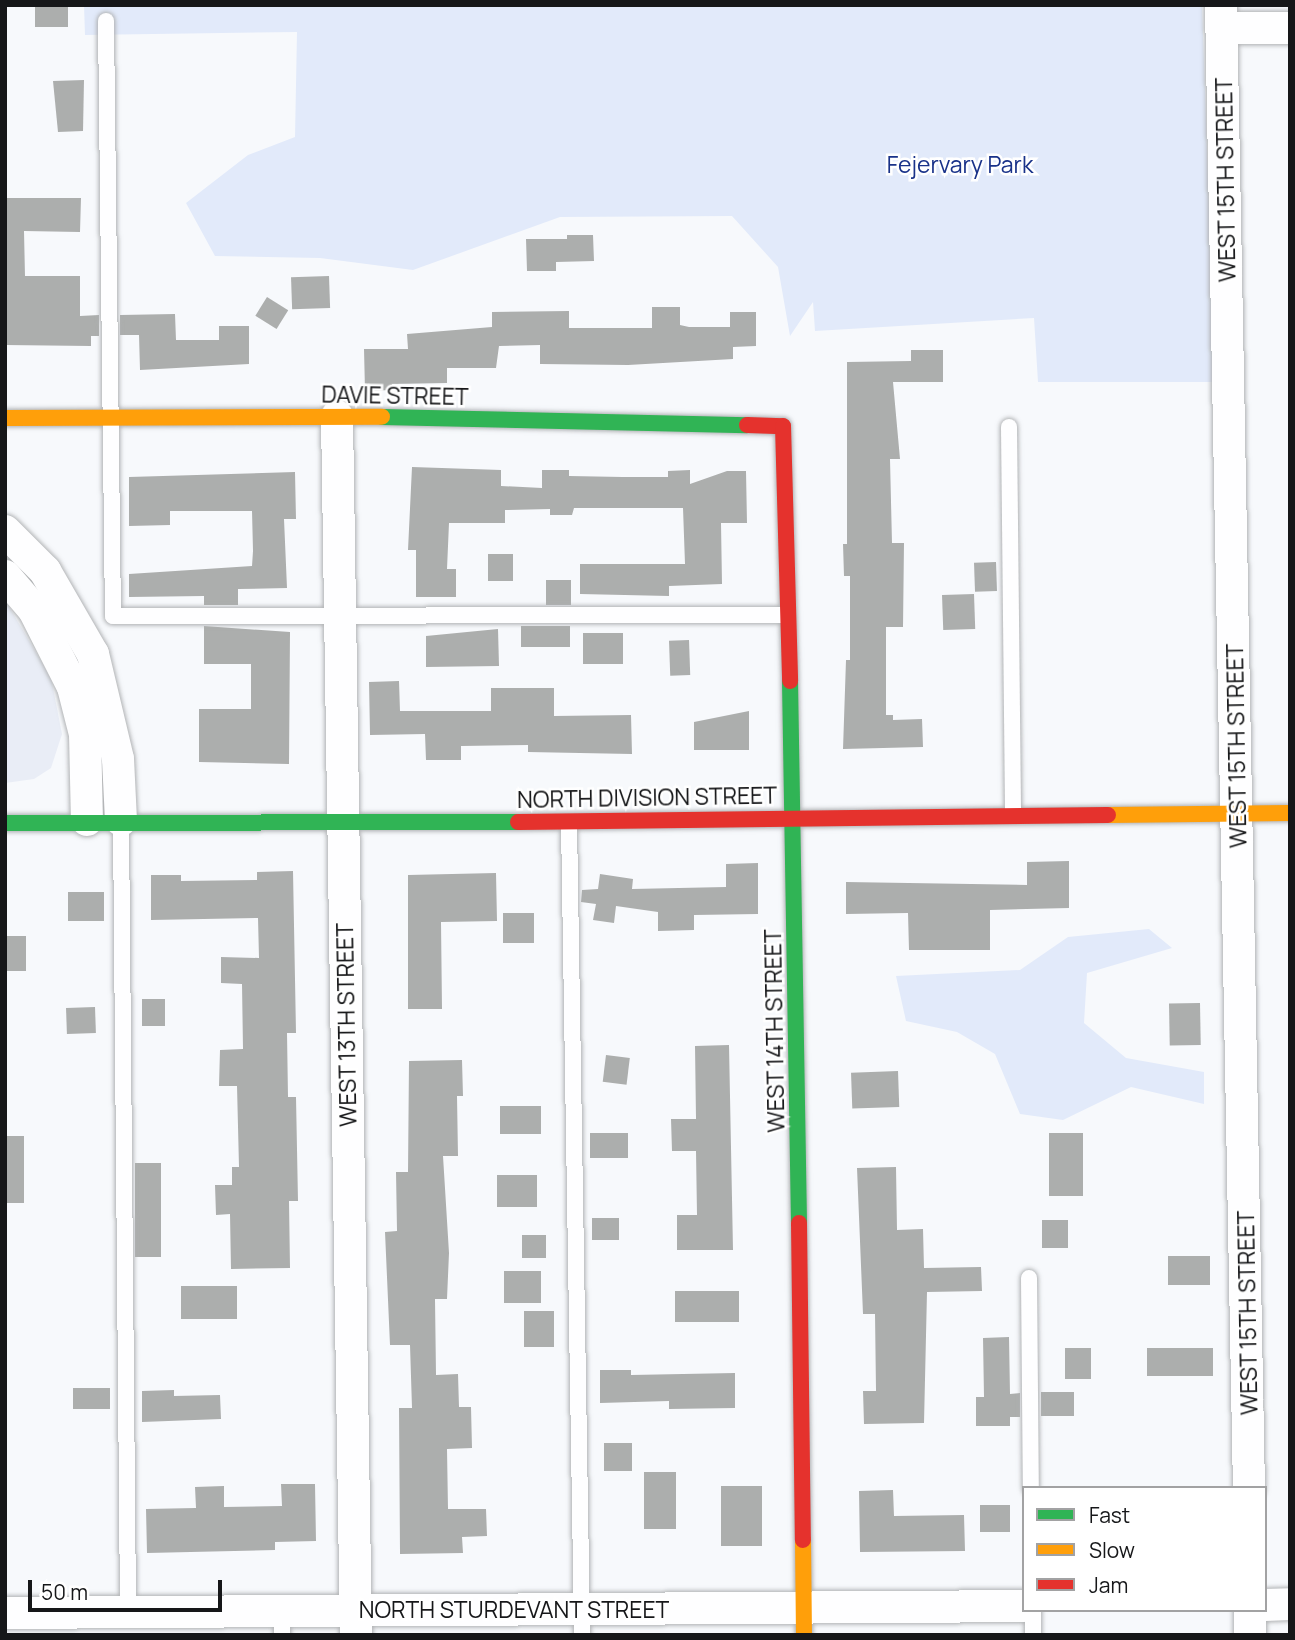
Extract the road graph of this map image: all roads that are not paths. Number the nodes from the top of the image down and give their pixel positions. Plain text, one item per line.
1 (1221, 17) edge
2 (106, 21) dead end
3 (1290, 27) edge
4 (337, 416) junction
5 (5, 418) edge
6 (109, 418) junction
7 (783, 426) joint
8 (1009, 427) dead end
9 (5, 531) edge
10 (5, 576) edge
11 (340, 614) junction
12 (786, 615) junction
13 (1290, 813) edge
14 (1237, 814) junction
15 (1013, 816) junction
16 (791, 818) junction
17 (87, 820) junction
18 (121, 820) junction
19 (569, 821) junction
20 (5, 823) edge
21 (342, 824) junction
22 (1029, 1278) dead end
23 (1031, 1486) edge
24 (1249, 1486) edge
25 (1290, 1604) edge
26 (1267, 1605) edge
27 (1022, 1606) edge
28 (128, 1612) junction
29 (1033, 1612) edge
30 (1250, 1612) edge
31 (5, 1613) edge
32 (804, 1621) edge
33 (355, 1622) edge
34 (582, 1622) edge
35 (282, 1623) edge
36 (1033, 1635) edge
37 (1250, 1635) edge

1 - 3 street
1 - 14 street, WEST 15TH STREET
2 - 6 lane
4 - 6 street, DAVIE STREET
4 - 7 street, DAVIE STREET
4 - 11 street, WEST 13TH STREET
5 - 6 street, DAVIE STREET
6 - 11 lane
7 - 12 street, WEST 14TH STREET
8 - 15 lane
9 - 18 street
10 - 17 street
11 - 12 lane
11 - 21 street, WEST 13TH STREET
12 - 16 street, WEST 14TH STREET
13 - 14 street, NORTH DIVISION STREET
14 - 15 street, NORTH DIVISION STREET
14 - 24 street, WEST 15TH STREET
15 - 16 street, NORTH DIVISION STREET
16 - 19 street, NORTH DIVISION STREET
16 - 32 street, WEST 14TH STREET
17 - 18 street, NORTH DIVISION STREET
17 - 20 street, NORTH DIVISION STREET
18 - 21 street, NORTH DIVISION STREET
18 - 28 lane
19 - 21 street, NORTH DIVISION STREET
19 - 34 lane
21 - 33 street, WEST 13TH STREET
22 - 23 lane
25 - 26 street
27 - 32 street, NORTH STURDEVANT STREET
28 - 31 street, NORTH STURDEVANT STREET
28 - 35 street, NORTH STURDEVANT STREET
29 - 36 lane
30 - 37 street
32 - 34 street, NORTH STURDEVANT STREET
33 - 34 street, NORTH STURDEVANT STREET
33 - 35 street, NORTH STURDEVANT STREET

